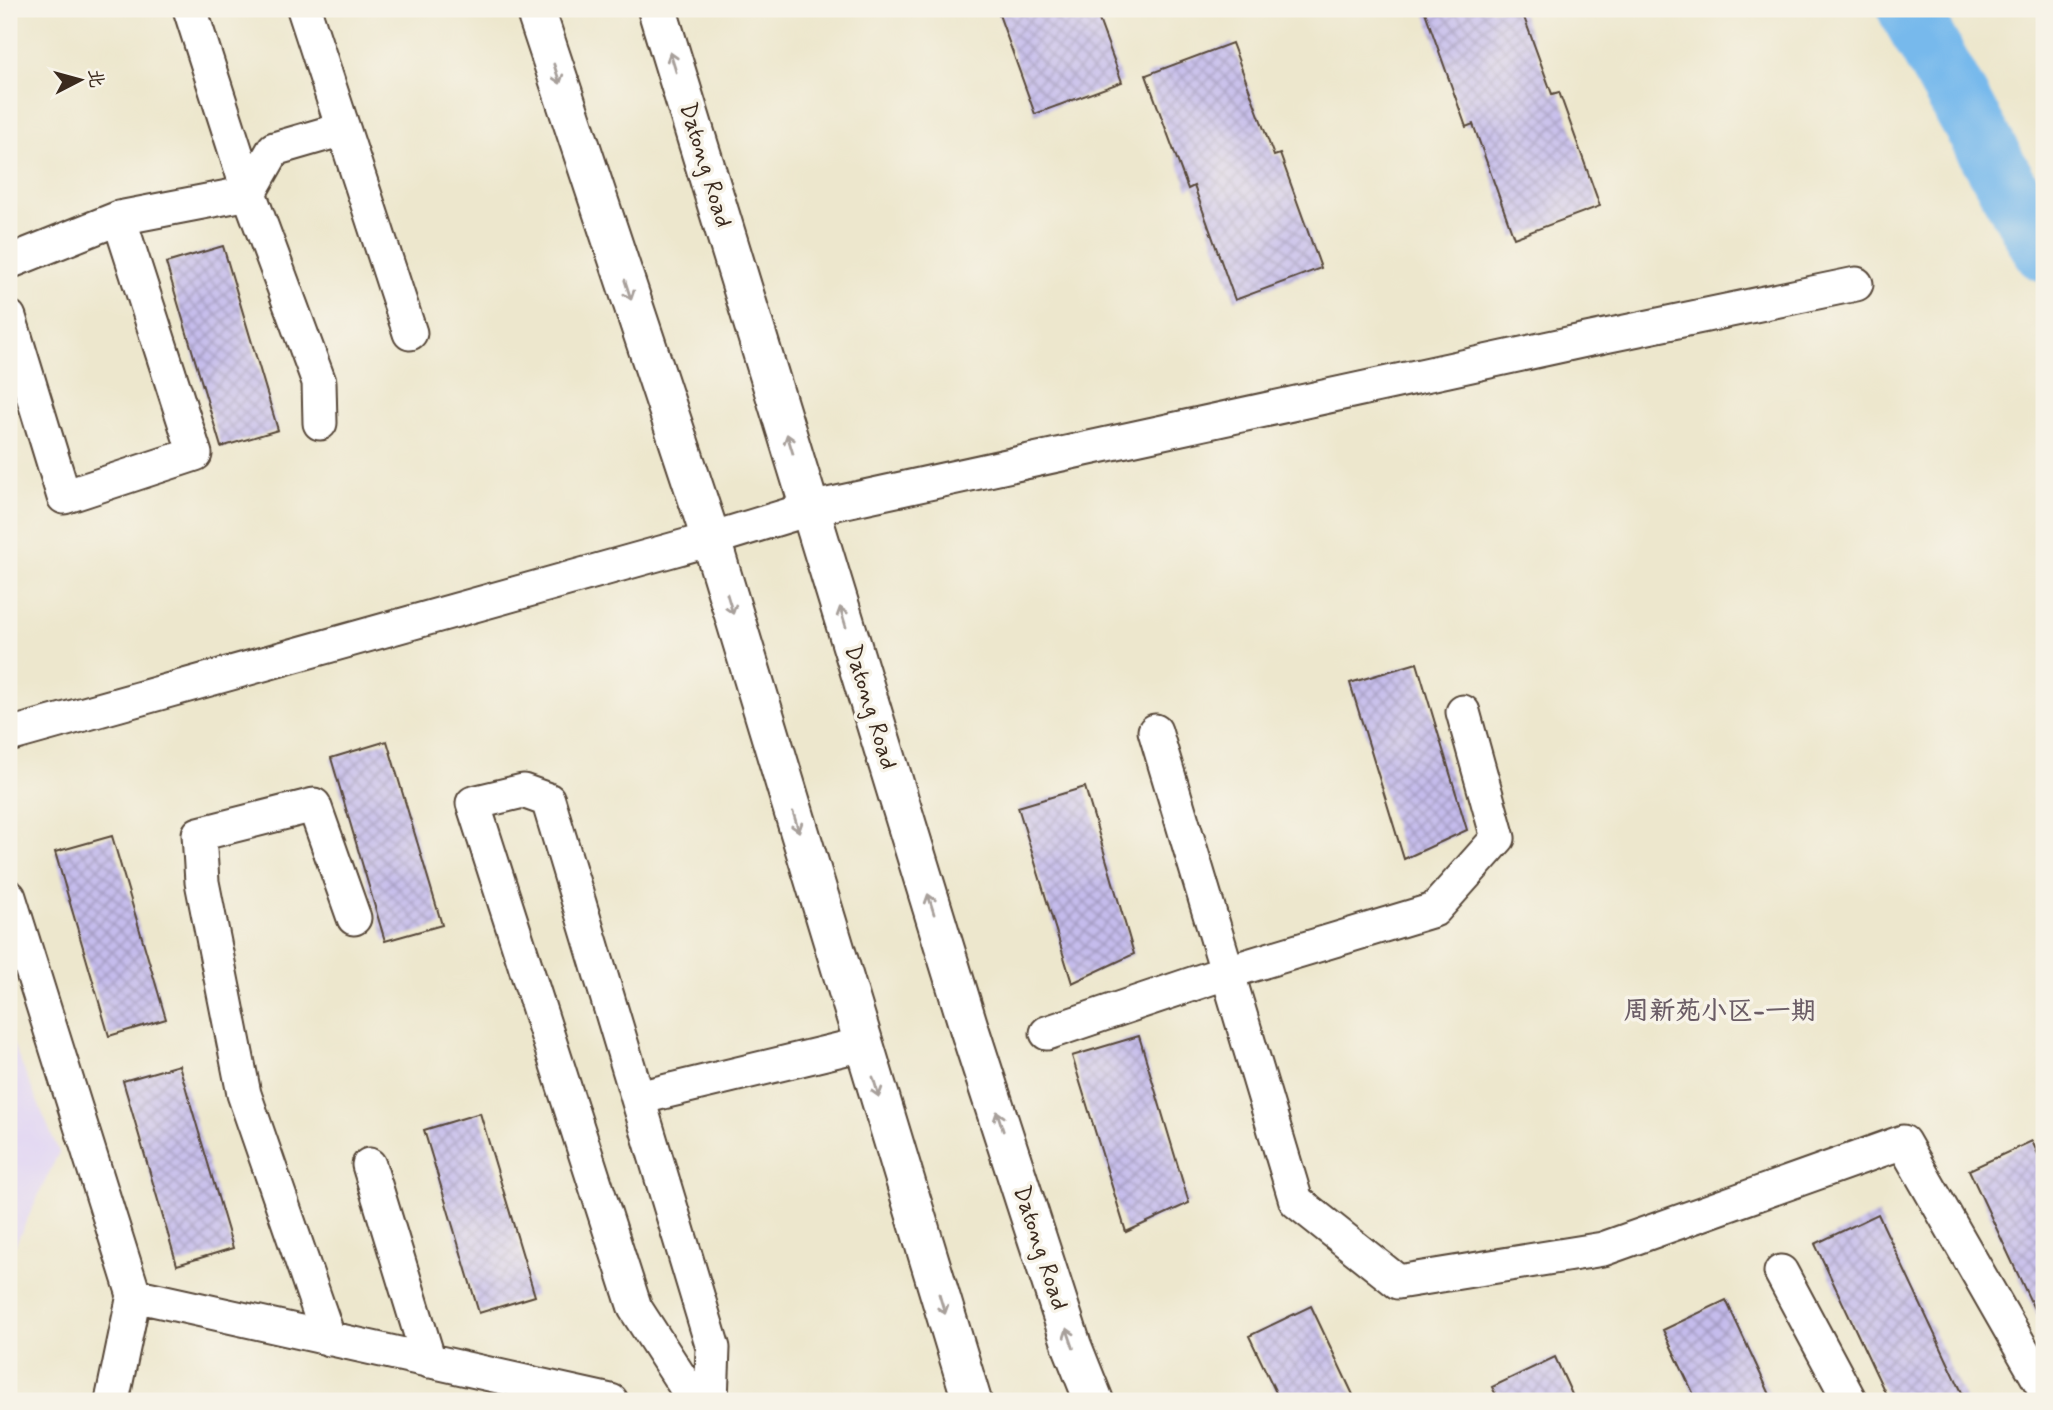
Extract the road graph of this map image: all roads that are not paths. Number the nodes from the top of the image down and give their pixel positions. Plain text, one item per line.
1 (190, 9) edge
2 (304, 9) edge
3 (535, 9) edge
4 (657, 9) edge
5 (343, 129) junction
6 (249, 193) junction
7 (119, 218) junction
8 (9, 262) edge
9 (1856, 284) dead end
10 (9, 317) edge
11 (410, 332) dead end
12 (320, 423) dead end
13 (809, 509) junction
14 (710, 539) junction
15 (1463, 712) dead end
16 (1155, 731) dead end
17 (9, 735) edge
18 (9, 897) edge
19 (354, 918) dead end
20 (1228, 972) junction
21 (1047, 1033) dead end
22 (863, 1044) junction
23 (638, 1098) junction
24 (369, 1165) dead end
25 (1781, 1272) dead end
26 (134, 1295) junction
27 (329, 1339) junction
28 (429, 1361) junction
29 (2044, 1388) edge
30 (112, 1401) edge
31 (611, 1401) edge
32 (695, 1401) edge
33 (711, 1401) edge
34 (972, 1401) edge
35 (1094, 1401) edge
36 (1850, 1401) edge

1 - 6 street
2 - 5 street
3 -> 14 street
13 -> 4 street, Datong Road
5 - 6 street
5 - 11 street
6 - 7 street
6 - 12 street
7 - 8 street
7 - 10 street
9 - 13 street
13 - 14 street
35 -> 13 street, Datong Road
14 - 17 street
14 -> 22 street
15 - 20 street
16 - 20 street
18 - 26 street
19 - 27 street
20 - 21 street
20 - 29 street
22 - 23 street
22 -> 34 street
23 - 32 street
23 - 33 street
24 - 28 street
25 - 36 street
26 - 27 street
26 - 30 street
27 - 28 street
28 - 31 street

